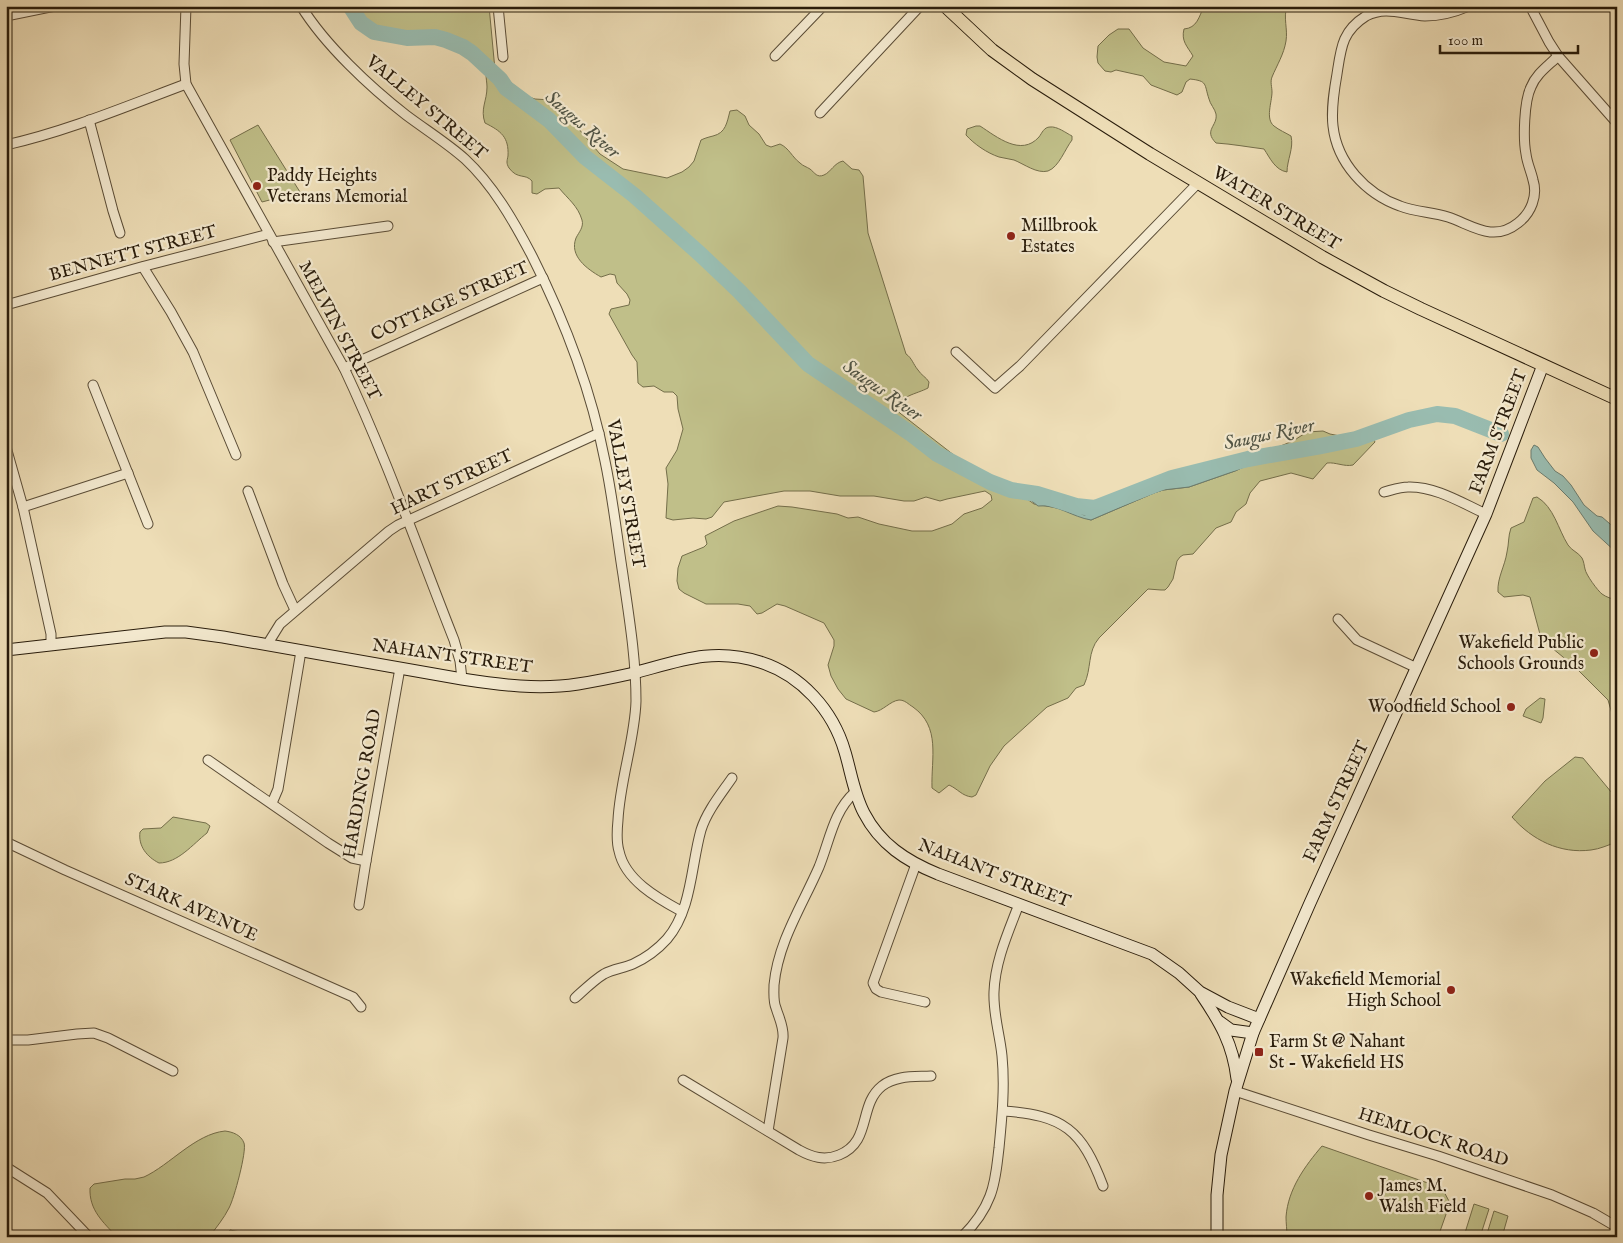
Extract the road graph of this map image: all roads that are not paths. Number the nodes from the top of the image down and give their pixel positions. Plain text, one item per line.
1 (55, 6) edge
2 (186, 6) edge
3 (301, 6) edge
4 (498, 6) edge
5 (823, 6) edge
6 (920, 6) edge
7 (945, 6) edge
8 (1469, 6) edge
9 (1530, 6) edge
10 (6, 16) edge
11 (775, 56) dead end
12 (1558, 56) junction
13 (503, 57) dead end
14 (186, 84) junction
15 (820, 113) dead end
16 (89, 120) junction
17 (1617, 123) edge
18 (6, 145) edge
19 (1198, 183) junction
20 (388, 226) dead end
21 (120, 233) dead end
22 (271, 238) junction
23 (143, 267) junction
24 (543, 278) junction
25 (6, 306) edge
26 (956, 352) dead end
27 (1543, 365) junction
28 (344, 368) junction
29 (93, 385) dead end
30 (1617, 399) edge
31 (599, 432) junction
32 (6, 447) edge
33 (236, 454) dead end
34 (128, 473) junction
35 (248, 490) dead end
36 (1384, 492) dead end
37 (23, 507) junction
38 (1486, 514) junction
39 (408, 520) junction
40 (148, 524) dead end
41 (295, 610) junction
42 (1338, 619) dead end
43 (51, 644) junction
44 (267, 645) junction
45 (6, 650) edge
46 (301, 651) junction
47 (400, 668) junction
48 (1417, 668) junction
49 (635, 672) junction
50 (462, 679) junction
51 (208, 760) dead end
52 (732, 778) dead end
53 (855, 792) junction
54 (272, 803) junction
55 (6, 842) edge
56 (366, 861) junction
57 (916, 864) junction
58 (1019, 904) junction
59 (359, 905) dead end
60 (681, 911) junction
61 (1200, 992) junction
62 (575, 998) dead end
63 (924, 1002) dead end
64 (361, 1007) dead end
65 (1259, 1019) junction
66 (1220, 1022) junction
67 (1253, 1033) junction
68 (6, 1040) edge
69 (173, 1071) dead end
70 (931, 1076) dead end
71 (683, 1080) dead end
72 (1236, 1087) junction
73 (1003, 1112) junction
74 (768, 1131) junction
75 (6, 1167) edge
76 (1103, 1186) dead end
77 (1617, 1226) edge
78 (89, 1237) edge
79 (962, 1237) edge
80 (1216, 1237) edge

1 - 10 street
2 - 14 street, MELVIN STREET
3 - 24 street, VALLEY STREET
4 - 13 street
5 - 11 street
6 - 15 street
7 - 19 main road, WATER STREET
8 - 12 street
9 - 12 street
12 - 17 street
14 - 16 street
14 - 22 street, MELVIN STREET
16 - 18 street
16 - 21 street
19 - 26 street
19 - 27 main road, WATER STREET
20 - 22 street, BENNETT STREET
22 - 23 street, BENNETT STREET
22 - 28 street, MELVIN STREET
23 - 25 street, BENNETT STREET
23 - 33 street
24 - 28 street, COTTAGE STREET
24 - 31 street, VALLEY STREET
27 - 30 main road, WATER STREET
27 - 38 main road, FARM STREET
28 - 39 street, MELVIN STREET
29 - 34 street
31 - 39 street, HART STREET
31 - 49 street, VALLEY STREET
32 - 37 street
34 - 37 street
34 - 40 street
35 - 41 street
36 - 38 street
37 - 43 street
38 - 48 main road, FARM STREET
39 - 41 street, HART STREET
39 - 50 street, MELVIN STREET
41 - 44 street, HART STREET
42 - 48 street
43 - 44 main road, NAHANT STREET
43 - 45 main road, NAHANT STREET
44 - 46 main road, NAHANT STREET
46 - 47 main road, NAHANT STREET
46 - 54 street
47 - 50 main road, NAHANT STREET
47 - 56 street, HARDING ROAD
48 - 65 main road, FARM STREET
49 - 50 main road, NAHANT STREET
49 - 53 main road, NAHANT STREET
49 - 60 street, VALLEY STREET
51 - 54 street
52 - 60 street
53 - 57 main road, NAHANT STREET
53 - 74 street
54 - 56 street
55 - 64 street, STARK AVENUE
56 - 59 street, HARDING ROAD
57 - 58 main road, NAHANT STREET
57 - 63 street
58 - 61 main road, NAHANT STREET
58 - 73 street
60 - 62 street
61 - 65 main road, NAHANT STREET
61 - 66 main road, NAHANT STREET
65 - 67 main road, FARM STREET
66 - 67 main road
66 - 72 main road, NAHANT STREET
67 - 72 main road, FARM STREET
68 - 69 street
70 - 74 street
71 - 74 street
72 - 77 street, HEMLOCK ROAD
72 - 80 main road, FARM STREET
73 - 76 street
73 - 79 street
75 - 78 street

